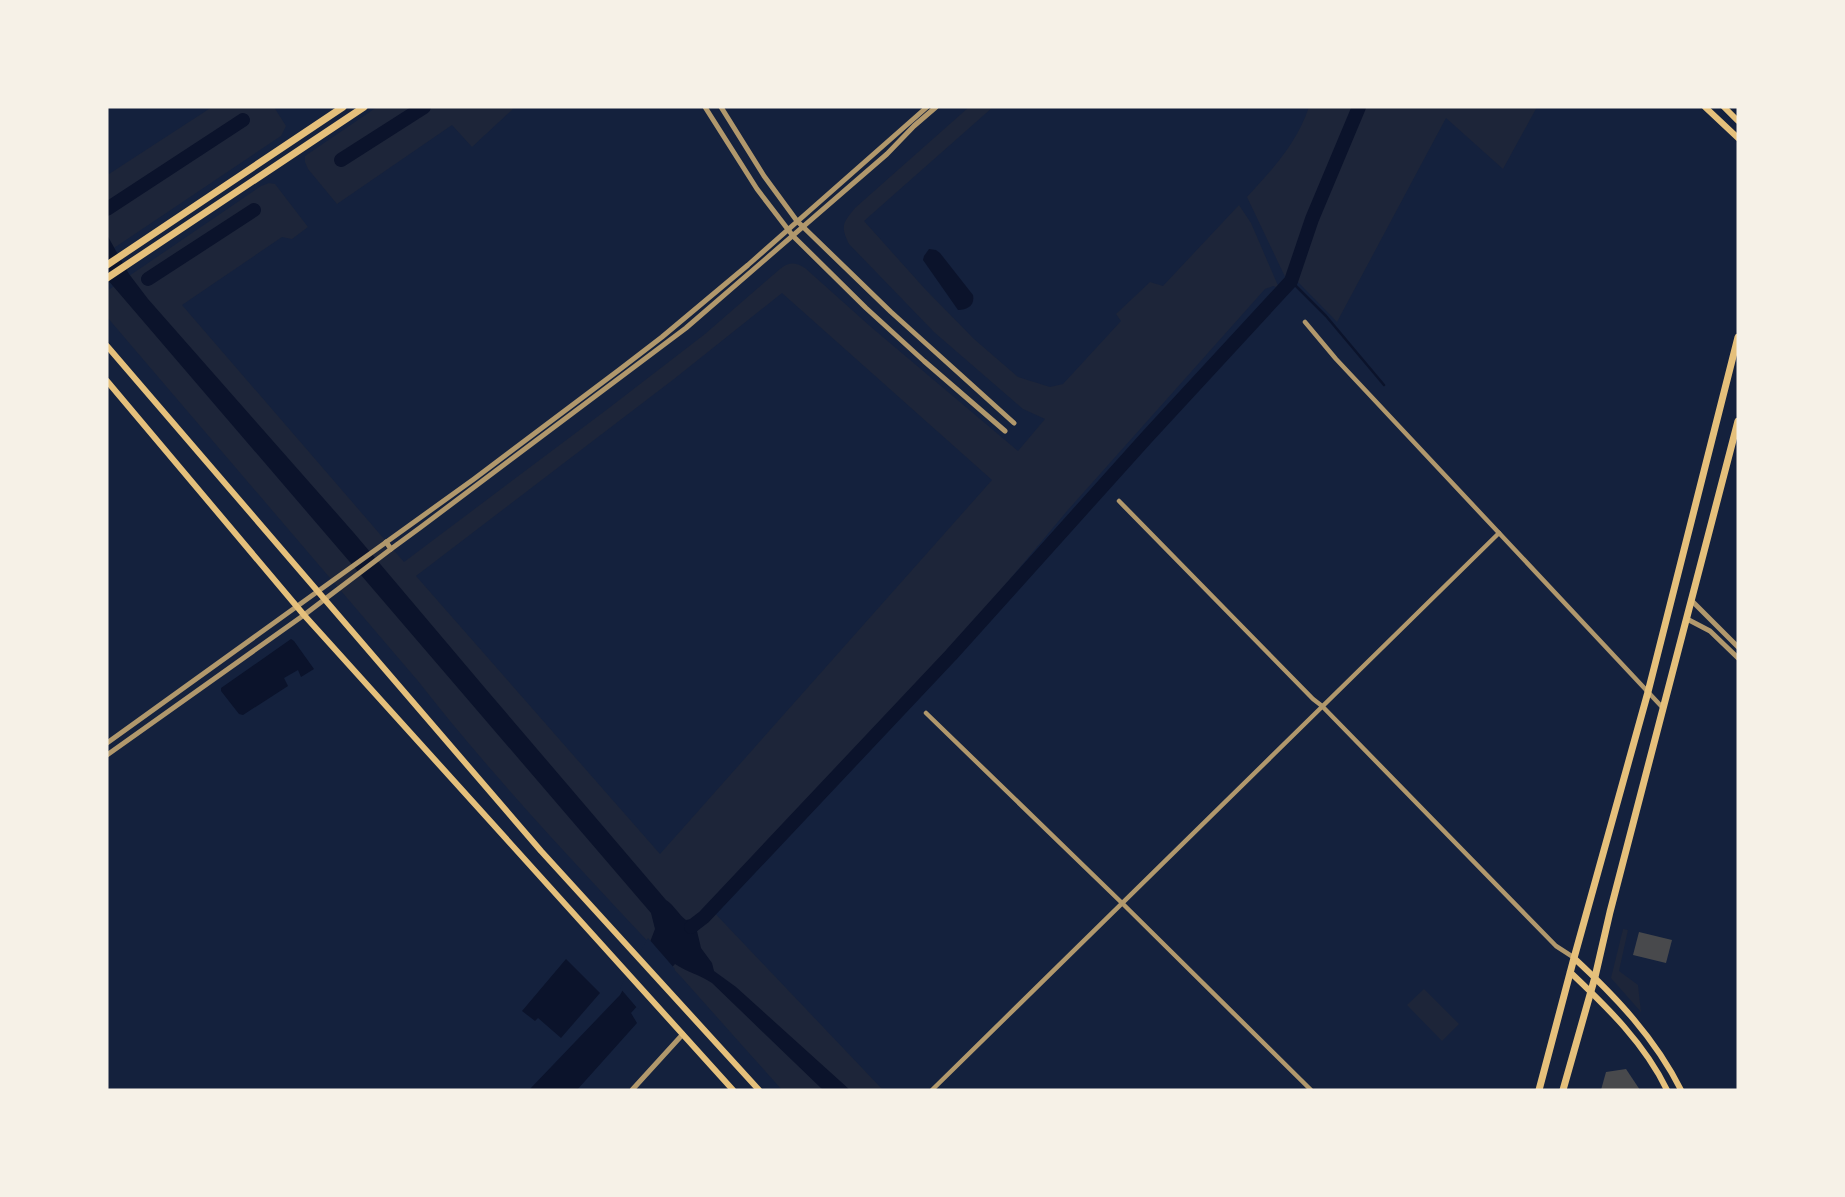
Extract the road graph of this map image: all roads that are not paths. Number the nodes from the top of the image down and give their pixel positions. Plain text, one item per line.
1 (343, 107) edge
2 (364, 107) edge
3 (705, 107) edge
4 (721, 107) edge
5 (927, 107) edge
6 (936, 107) edge
7 (1705, 107) edge
8 (1724, 107) edge
9 (1738, 121) edge
10 (1738, 138) edge
11 (797, 221) junction
12 (803, 227) junction
13 (788, 229) junction
14 (793, 236) junction
15 (107, 265) edge
16 (107, 278) edge
17 (1305, 322) dead end
18 (1738, 337) edge
19 (107, 346) edge
20 (107, 381) edge
21 (1738, 421) edge
22 (1014, 424) dead end
23 (1004, 431) dead end
24 (1119, 501) dead end
25 (1499, 533) junction
26 (384, 543) junction
27 (389, 550) junction
28 (318, 592) junction
29 (325, 600) junction
30 (1692, 601) junction
31 (297, 607) junction
32 (304, 615) junction
33 (1687, 620) junction
34 (1738, 648) edge
35 (1738, 657) edge
36 (1648, 692) junction
37 (1322, 706) junction
38 (1664, 709) junction
39 (926, 713) dead end
40 (107, 743) edge
41 (107, 755) edge
42 (1122, 903) junction
43 (1574, 958) junction
44 (1570, 972) junction
45 (1595, 977) junction
46 (1590, 991) junction
47 (682, 1034) junction
48 (632, 1090) edge
49 (733, 1090) edge
50 (759, 1090) edge
51 (932, 1090) edge
52 (1311, 1090) edge
53 (1539, 1090) edge
54 (1563, 1090) edge
55 (1667, 1090) edge
56 (1681, 1090) edge

1 - 15 main road
2 - 16 main road
3 - 13 street
4 - 11 street
5 - 11 street
6 - 12 street
7 - 10 main road
8 - 9 main road
11 - 12 street
11 - 13 street
12 - 14 street
12 - 22 street
13 - 14 street
13 - 26 street
14 - 23 street
14 - 27 street
17 - 25 street
18 - 36 main road
19 - 28 main road
20 - 31 main road
21 - 30 main road
24 - 37 street
25 - 36 street
25 - 37 street
26 - 27 street
26 - 28 street
27 - 29 street
28 - 29 main road
28 - 31 street
29 - 32 street
29 - 50 main road
30 - 33 main road
30 - 34 street
31 - 32 main road
31 - 40 street
32 - 41 street
32 - 47 main road
33 - 35 street
33 - 38 main road
36 - 38 street
36 - 43 main road
37 - 42 street
37 - 43 street
38 - 45 main road
39 - 42 street
42 - 51 street
42 - 52 street
43 - 44 main road
43 - 45 main road
44 - 46 main road
44 - 53 main road
45 - 46 main road
45 - 56 main road
46 - 54 main road
46 - 55 main road
47 - 48 street
47 - 49 main road

